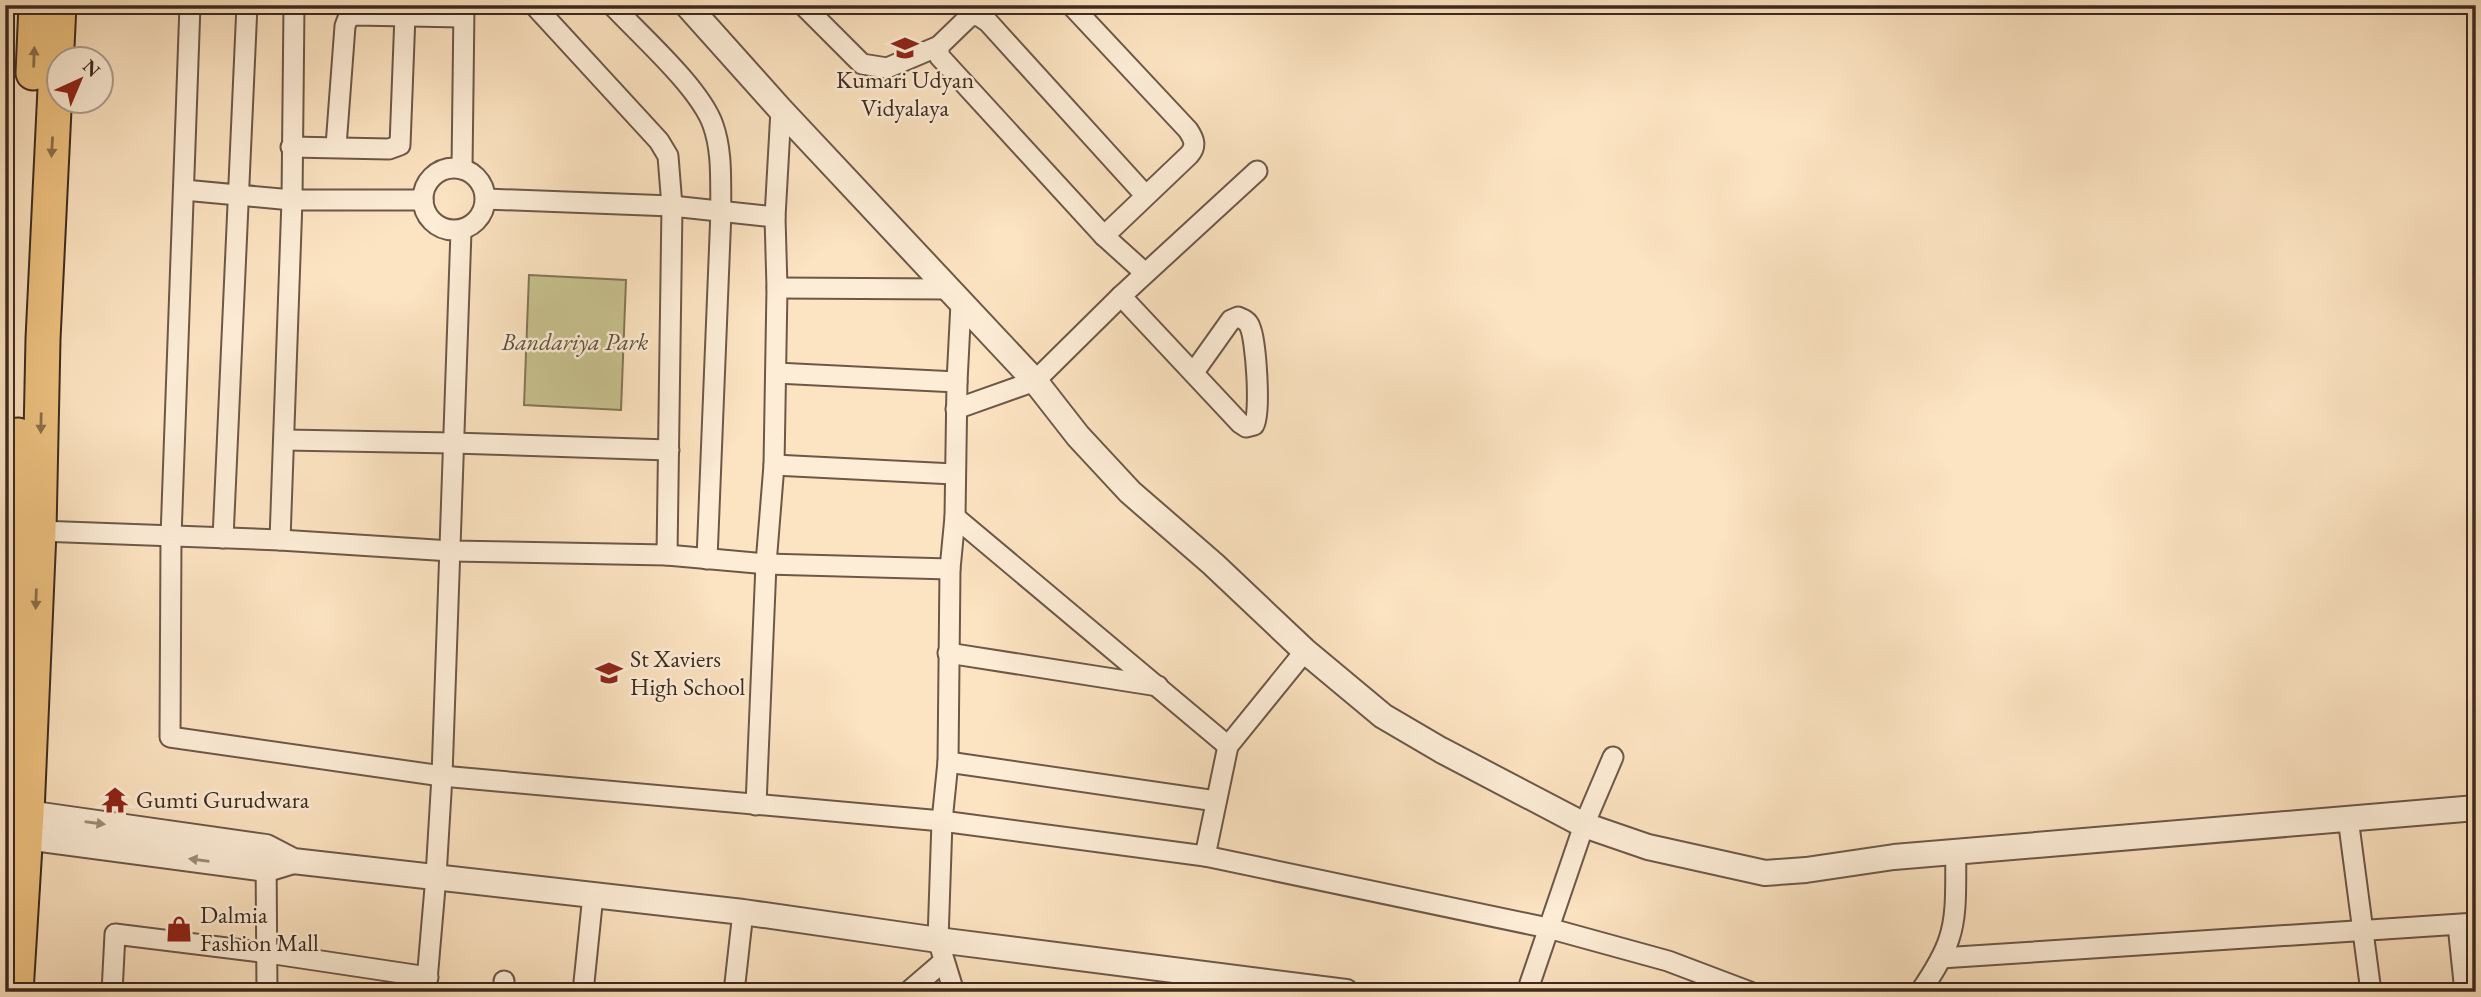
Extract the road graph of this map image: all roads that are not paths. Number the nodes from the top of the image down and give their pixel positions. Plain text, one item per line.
1 (36, 5) edge
2 (59, 5) edge
3 (190, 5) edge
4 (247, 5) edge
5 (294, 5) edge
6 (534, 5) edge
7 (612, 5) edge
8 (687, 5) edge
9 (803, 5) edge
10 (1070, 5) edge
11 (463, 11) edge
12 (405, 15) junction
13 (939, 46) junction
14 (781, 110) junction
15 (336, 146) junction
16 (291, 147) junction
17 (462, 169) junction
18 (1257, 171) dead end
19 (184, 190) junction
20 (239, 195) junction
21 (1146, 196) junction
22 (292, 200) junction
23 (423, 200) junction
24 (486, 200) junction
25 (672, 206) junction
26 (721, 212) junction
27 (775, 217) junction
28 (461, 231) junction
29 (1104, 236) junction
30 (1145, 273) junction
31 (777, 288) junction
32 (35, 295) junction
33 (954, 296) junction
34 (1121, 296) junction
35 (1194, 372) junction
36 (776, 373) junction
37 (1035, 381) junction
38 (957, 382) junction
39 (956, 409) junction
40 (285, 440) junction
41 (453, 443) junction
42 (669, 450) junction
43 (774, 465) junction
44 (954, 474) junction
45 (955, 517) junction
46 (39, 531) junction
47 (171, 537) junction
48 (223, 538) junction
49 (280, 540) junction
50 (451, 551) junction
51 (667, 555) junction
52 (707, 559) junction
53 (766, 564) junction
54 (950, 569) junction
55 (1305, 651) junction
56 (948, 653) junction
57 (1159, 686) junction
58 (1228, 746) junction
59 (1613, 757) dead end
60 (5, 761) edge
61 (948, 762) junction
62 (442, 776) junction
63 (1216, 801) junction
64 (756, 805) junction
65 (2476, 808) edge
66 (2348, 818) junction
67 (942, 821) junction
68 (27, 825) junction
69 (1584, 825) junction
70 (1956, 852) junction
71 (1205, 856) junction
72 (266, 858) junction
73 (436, 876) junction
74 (593, 895) junction
75 (743, 912) junction
76 (2467, 924) edge
77 (1548, 928) junction
78 (2364, 931) junction
79 (941, 950) junction
80 (268, 953) junction
81 (1941, 958) junction
82 (427, 984) edge
83 (16, 992) edge
84 (112, 992) edge
85 (267, 992) edge
86 (583, 992) edge
87 (734, 992) edge
88 (908, 992) edge
89 (954, 992) edge
90 (1346, 992) edge
91 (1527, 992) edge
92 (1750, 992) edge
93 (1920, 992) edge
94 (2371, 992) edge
95 (2465, 992) edge

32 -> 1 highway
2 -> 32 highway
3 - 19 street
4 - 20 street
5 - 16 street
6 - 25 street
7 - 26 street
8 - 14 street
9 - 13 street
10 - 21 street
11 - 12 street
11 - 17 street
12 - 15 street
12 - 15 street
13 - 21 street
13 - 29 street
14 - 27 street
14 - 33 street
15 - 16 street
16 - 22 street
17 - 23 street
17 - 24 street
18 - 30 street
19 - 20 street
19 - 47 street
20 - 22 street
20 - 48 street
21 - 29 street
22 - 23 street
22 - 40 street
23 - 28 street
24 - 25 street
24 - 28 street
25 - 26 street
25 - 42 street
26 - 27 street
26 - 52 street
27 - 31 street
28 - 41 street
29 - 30 street
30 - 34 street
31 - 33 street
31 - 36 street
32 -> 46 highway
32 - 60 highway
33 - 37 street
33 - 38 street
34 - 35 street
34 - 37 street
35 - 35 street
36 - 38 street
36 - 43 street
37 - 39 street
37 - 55 street
38 - 39 street
39 - 44 street
40 - 41 street
40 - 49 street
41 - 42 street
41 - 50 street
42 - 51 street
43 - 44 street
43 - 53 street
44 - 45 street
45 - 54 street
45 - 57 street
46 - 47 street
46 -> 68 highway
47 - 48 street
47 - 62 street
48 - 49 street
49 - 50 street
50 - 51 street
50 - 62 street
51 - 52 street
52 - 53 street
53 - 54 street
53 - 64 street
54 - 56 street
55 - 58 street
55 - 69 street
56 - 57 street
56 - 61 street
57 - 58 street
58 - 63 street
59 - 69 street
61 - 63 street
61 - 67 street
62 - 64 street
62 - 73 street
63 - 71 street
64 - 67 street
65 - 66 street
66 - 70 street
66 - 78 street
67 - 71 street
67 - 79 street
68 - 72 street
68 - 83 highway
69 - 70 street
69 - 77 street
70 - 81 street
71 - 77 street
72 - 73 street
72 - 80 street
73 - 74 street
73 - 82 street
74 - 75 street
74 - 86 street
75 - 79 street
75 - 87 street
76 - 78 street
76 - 95 street
77 - 91 street
77 - 92 street
78 - 81 street
78 - 94 street
79 - 88 street
79 - 89 street
79 - 90 street
80 - 82 street
80 - 84 street
80 - 85 street
81 - 93 street

